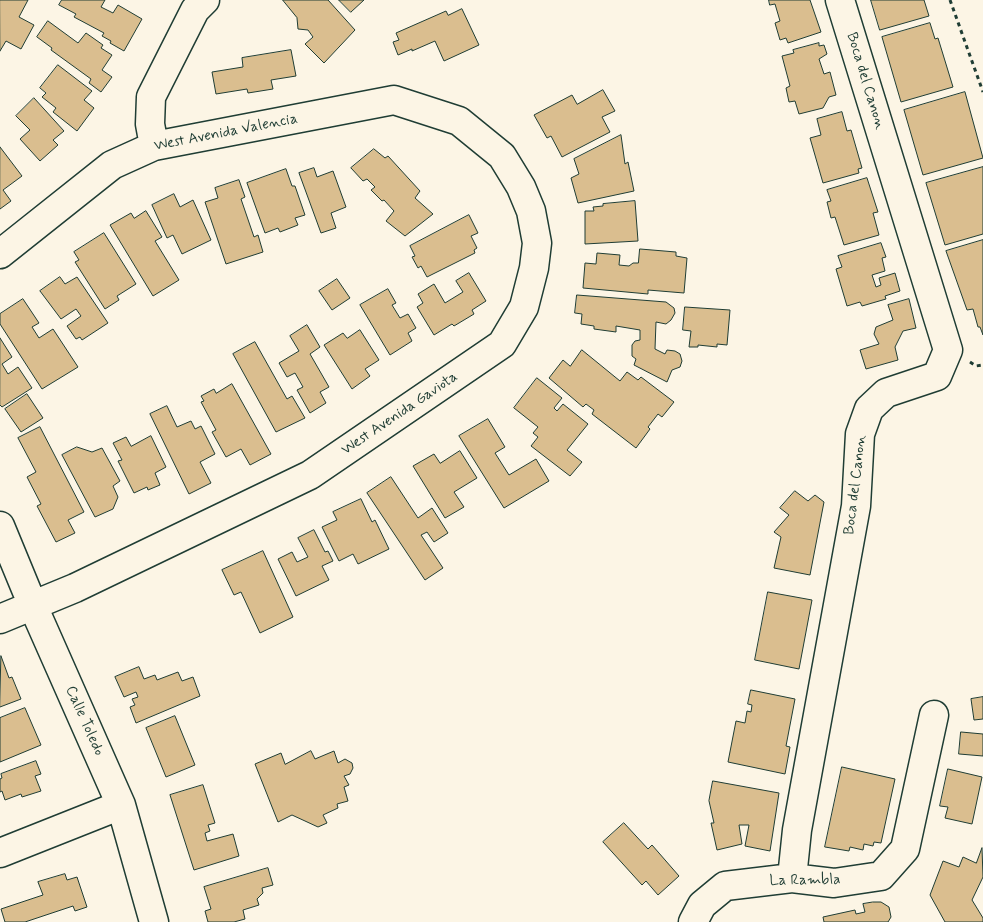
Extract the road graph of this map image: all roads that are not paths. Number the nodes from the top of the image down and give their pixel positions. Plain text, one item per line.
1 (840, 0) edge
2 (192, 3) edge
3 (394, 100) joint
4 (154, 146) junction
5 (0, 254) edge
6 (0, 526) edge
7 (33, 606) junction
8 (0, 619) edge
9 (934, 716) dead end
10 (121, 805) junction
11 (0, 853) edge
12 (792, 878) junction
13 (154, 922) edge
14 (693, 922) edge

1 - 12 street, Boca del Canon
2 - 4 street
3 - 4 street, West Avenida Valencia
3 - 7 street, West Avenida Gaviota
4 - 5 street, West Avenida Valencia
6 - 7 street, Calle Toledo
7 - 8 street, West Avenida Gaviota
7 - 10 street, Calle Toledo
9 - 12 street, La Rambla
10 - 11 street
10 - 13 street, Calle Toledo
12 - 14 street, La Rambla

